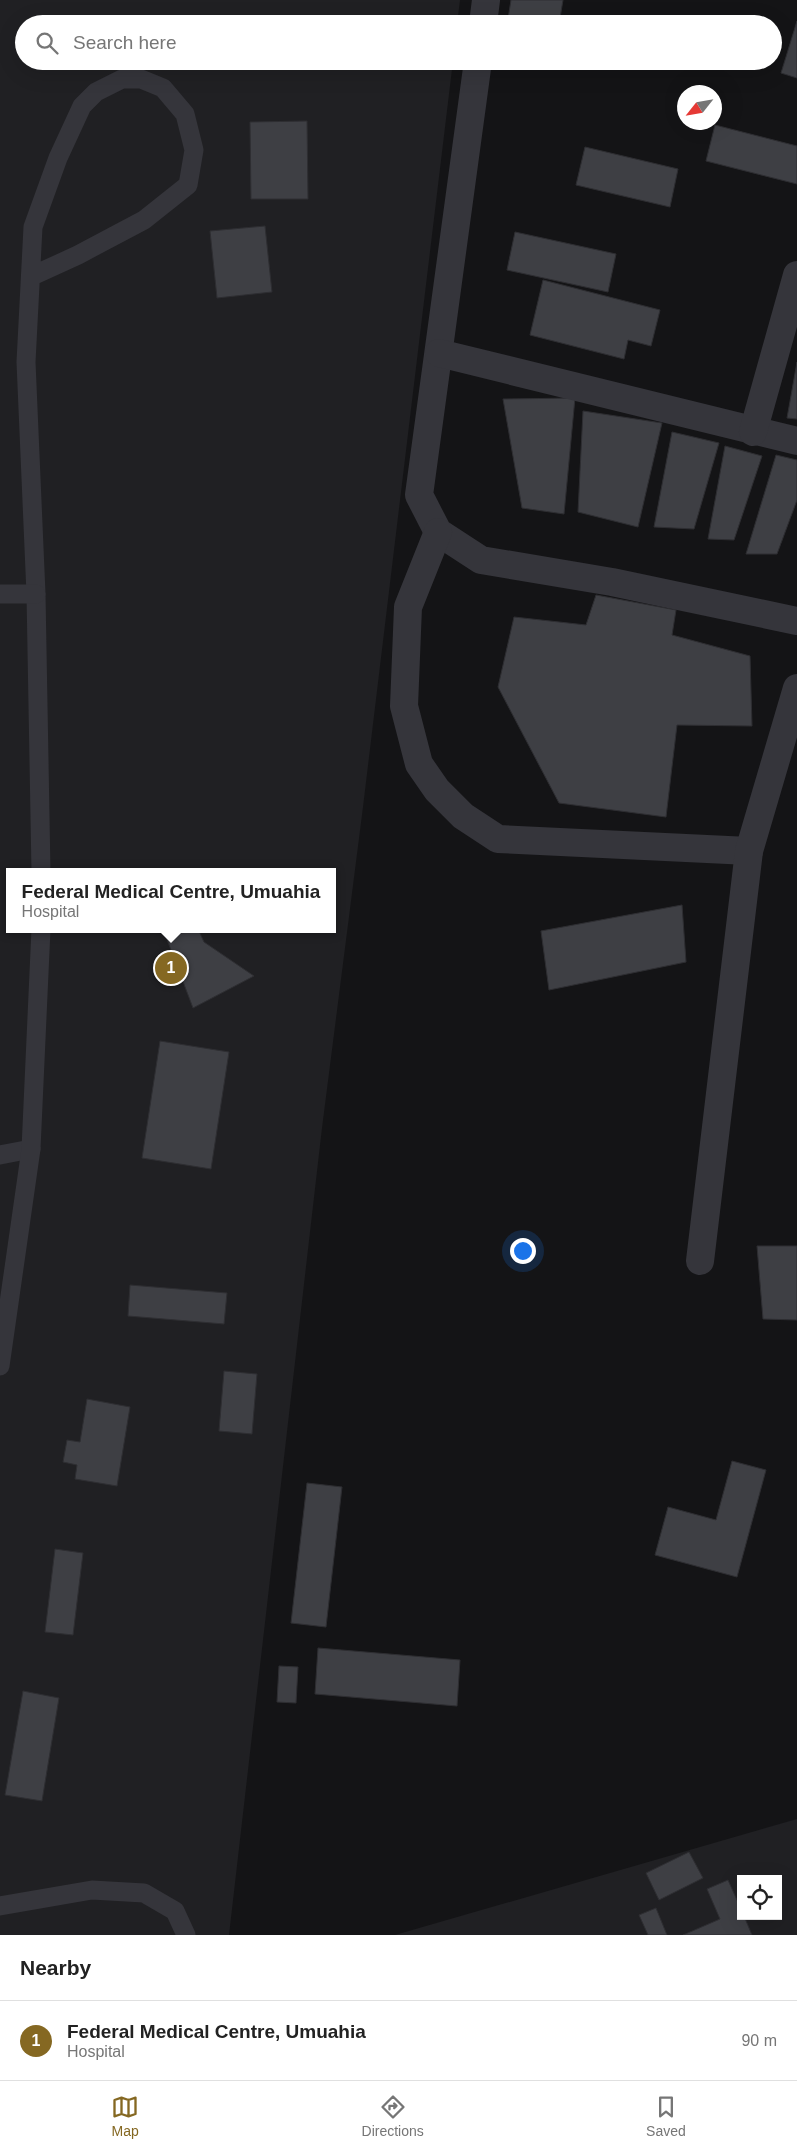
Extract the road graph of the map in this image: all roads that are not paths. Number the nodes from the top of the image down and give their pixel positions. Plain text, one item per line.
1 (486, 0) edge
2 (484, 15) edge
3 (477, 70) edge
4 (797, 274) edge
5 (32, 276) junction
6 (439, 352) junction
7 (753, 432) junction
8 (797, 441) edge
9 (438, 532) junction
10 (0, 594) edge
11 (36, 594) junction
12 (797, 621) edge
13 (797, 688) edge
14 (749, 851) junction
15 (41, 868) edge
16 (42, 933) edge
17 (32, 1149) junction
18 (0, 1155) edge
19 (700, 1260) dead end
20 (0, 1366) edge
21 (0, 1906) edge
22 (186, 1935) edge

1 - 2 street
3 - 6 street
4 - 7 street
5 - 5 lane
5 - 11 lane
6 - 7 street
6 - 9 street
7 - 8 street
9 - 12 street
9 - 14 street
10 - 11 lane
11 - 15 lane
13 - 14 street
14 - 19 street
16 - 17 lane
17 - 18 lane
17 - 20 lane
21 - 22 lane

